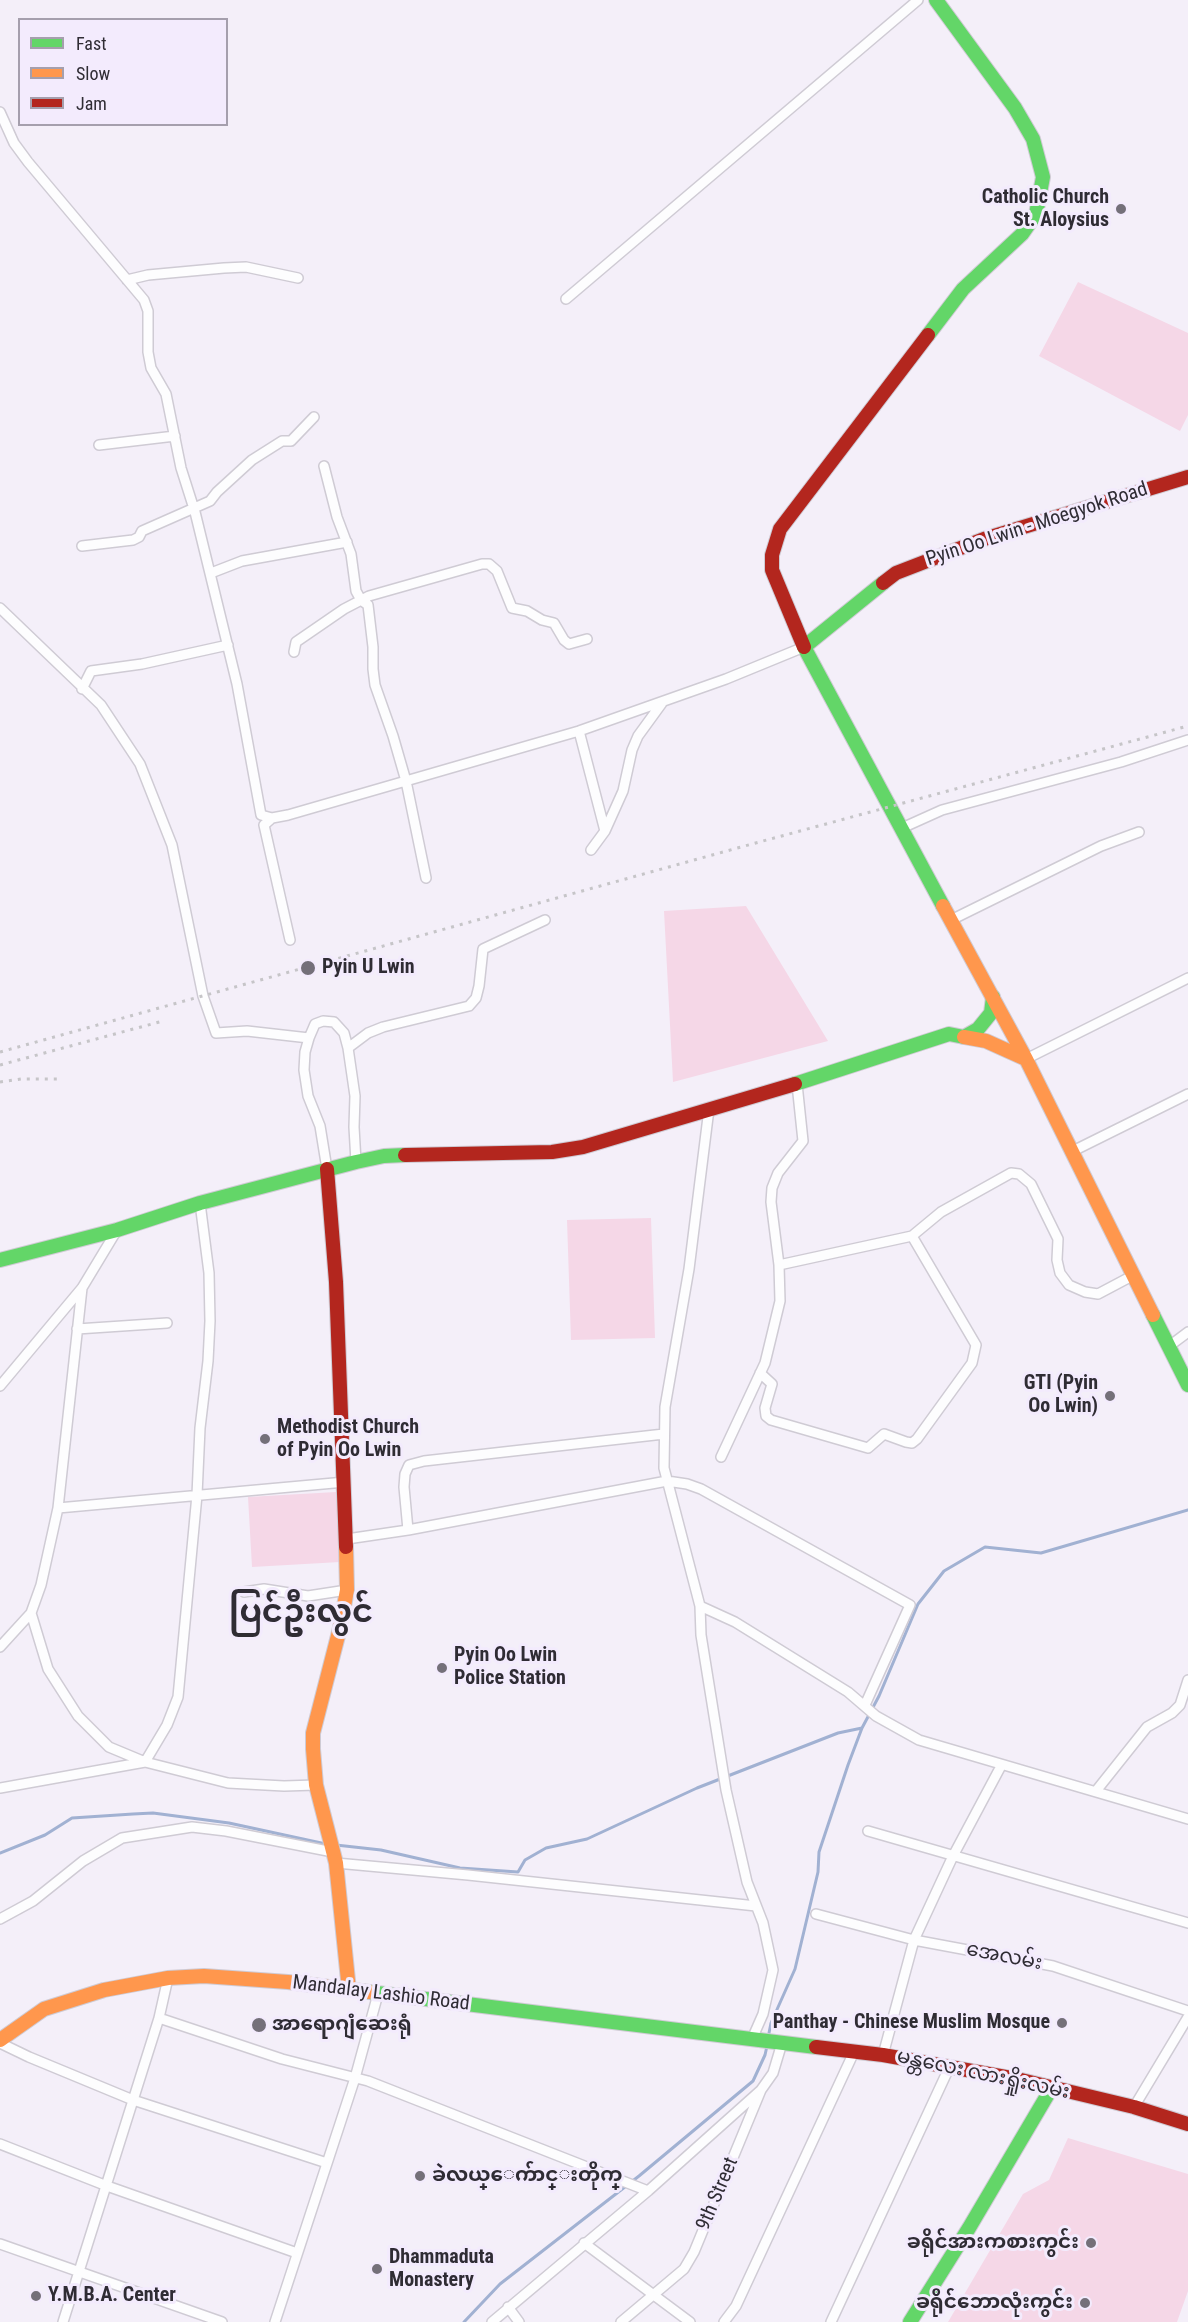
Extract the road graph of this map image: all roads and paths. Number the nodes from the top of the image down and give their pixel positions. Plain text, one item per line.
1 (918, 0) edge
2 (936, 0) edge
3 (0, 112) edge
4 (298, 278) dead end
5 (127, 280) junction
6 (566, 298) dead end
7 (314, 417) dead end
8 (175, 436) junction
9 (99, 445) dead end
10 (324, 466) dead end
11 (1188, 477) edge
12 (195, 509) junction
13 (347, 542) junction
14 (82, 546) dead end
15 (211, 573) junction
16 (361, 600) junction
17 (0, 608) edge
18 (587, 639) dead end
19 (228, 645) junction
20 (804, 647) junction
21 (294, 652) dead end
22 (82, 689) junction
23 (663, 703) junction
24 (579, 731) junction
25 (1188, 740) edge
26 (406, 782) junction
27 (272, 818) junction
28 (902, 828) junction
29 (605, 831) junction
30 (1139, 832) dead end
31 (591, 850) dead end
32 (426, 878) dead end
33 (545, 920) dead end
34 (951, 920) junction
35 (290, 940) dead end
36 (1188, 978) edge
37 (993, 997) junction
38 (964, 1037) junction
39 (309, 1038) junction
40 (348, 1048) junction
41 (1026, 1059) junction
42 (797, 1084) junction
43 (1188, 1094) edge
44 (709, 1109) junction
45 (1073, 1152) junction
46 (356, 1162) junction
47 (327, 1169) junction
48 (200, 1203) junction
49 (117, 1230) junction
50 (912, 1236) junction
51 (0, 1260) edge
52 (779, 1265) junction
53 (1132, 1276) junction
54 (82, 1288) junction
55 (167, 1323) dead end
56 (77, 1329) junction
57 (1188, 1332) edge
58 (1168, 1347) junction
59 (760, 1373) junction
60 (1188, 1385) edge
61 (0, 1386) edge
62 (664, 1434) junction
63 (722, 1457) dead end
64 (667, 1481) junction
65 (345, 1482) junction
66 (197, 1495) junction
67 (58, 1508) junction
68 (408, 1530) junction
69 (347, 1539) junction
70 (347, 1590) junction
71 (244, 1592) dead end
72 (700, 1606) junction
73 (31, 1613) junction
74 (0, 1647) edge
75 (1188, 1680) edge
76 (866, 1706) junction
77 (145, 1762) junction
78 (1001, 1766) junction
79 (316, 1785) junction
80 (0, 1788) edge
81 (1096, 1791) junction
82 (1188, 1819) edge
83 (868, 1832) dead end
84 (333, 1850) junction
85 (953, 1856) junction
86 (756, 1906) junction
87 (816, 1914) dead end
88 (0, 1919) edge
89 (1188, 1923) edge
90 (914, 1940) junction
91 (168, 1978) junction
92 (349, 1990) junction
93 (378, 1994) junction
94 (1188, 2011) edge
95 (1188, 2017) edge
96 (159, 2018) junction
97 (767, 2041) junction
98 (0, 2042) edge
99 (854, 2052) junction
100 (883, 2055) junction
101 (949, 2068) junction
102 (355, 2078) junction
103 (1051, 2089) junction
104 (761, 2090) junction
105 (133, 2100) junction
106 (1134, 2107) junction
107 (1188, 2124) edge
108 (0, 2144) edge
109 (327, 2163) junction
110 (107, 2186) junction
111 (648, 2191) junction
112 (584, 2243) junction
113 (0, 2244) edge
114 (297, 2253) junction
115 (79, 2272) junction
116 (654, 2294) junction
117 (508, 2307) junction
118 (63, 2322) edge
119 (222, 2322) edge
120 (275, 2322) edge
121 (492, 2322) edge
122 (519, 2322) edge
123 (621, 2322) edge
124 (690, 2322) edge
125 (724, 2322) edge
126 (831, 2322) edge
127 (910, 2322) edge

1 - 6 street
2 - 20 main road
3 - 5 street
4 - 5 street
5 - 8 street
7 - 12 street
8 - 9 street
8 - 12 street
10 - 13 street
11 - 20 main road, Pyin Oo Lwin - Moegyok Road
12 - 14 street
12 - 15 street
13 - 15 street
13 - 16 street
15 - 19 street
16 - 18 street
16 - 21 street
16 - 26 street
17 - 22 street
19 - 22 street
19 - 27 street
20 - 23 street
20 - 28 main road
22 - 39 street
23 - 24 street
23 - 29 street
24 - 26 street
24 - 29 street
25 - 28 street
26 - 27 street
26 - 32 street
27 - 35 street
28 - 34 main road
29 - 31 street
30 - 34 street
33 - 40 street
34 - 37 main road
36 - 41 street
37 - 38 main road
37 - 41 main road
38 - 41 main road
38 - 42 main road
39 - 40 street
39 - 47 street
40 - 46 street
41 - 45 main road
42 - 44 main road
42 - 52 street
43 - 45 street
44 - 46 main road
44 - 62 street, 9th Street
45 - 53 main road
46 - 47 main road
47 - 48 main road
47 - 65 main road
48 - 49 main road
48 - 66 street
49 - 51 main road
49 - 54 street
50 - 52 street
50 - 53 street
50 - 59 street
52 - 59 street
53 - 58 main road
54 - 56 street
54 - 61 street
55 - 56 street
56 - 67 street
57 - 58 street
58 - 60 main road
59 - 63 street
62 - 64 street, 9th Street
62 - 68 street
64 - 68 street
64 - 72 street, 9th Street
64 - 76 street
65 - 66 street
65 - 69 main road
66 - 67 street
66 - 77 street
67 - 73 street
68 - 69 street
69 - 70 main road
70 - 71 street
70 - 79 main road
72 - 76 street
72 - 86 street, 9th Street
73 - 74 street
73 - 77 street
75 - 81 street
76 - 78 street
77 - 79 street
77 - 80 street
78 - 81 street
78 - 85 street
79 - 84 main road
81 - 82 street
83 - 85 street
84 - 86 street
84 - 88 street
84 - 92 main road
85 - 89 street
85 - 90 street
86 - 97 street, 9th Street
87 - 90 street, အေလမ်း
90 - 94 street, အေလမ်း
90 - 100 street
91 - 92 main road, Mandalay Lashio Road
91 - 96 street
91 - 98 main road, Mandalay Lashio Road
92 - 93 main road, Mandalay Lashio Road
93 - 97 main road, Mandalay Lashio Road
93 - 102 street
95 - 106 street
96 - 102 street
96 - 105 street
97 - 99 main road, မန္တလေး လားရှိုးလမ်း
97 - 104 street, 9th Street
98 - 105 street
99 - 100 main road, မန္တလေး လားရှိုးလမ်း
99 - 125 street
100 - 101 main road, မန္တလေး လားရှိုးလမ်း
101 - 103 main road, မန္တလေး လားရှိုးလမ်း
101 - 126 street
102 - 109 street
102 - 111 street
103 - 106 main road, မန္တလေး လားရှိုးလမ်း
103 - 127 main road
104 - 111 street
104 - 116 street, 9th Street
105 - 109 street
105 - 110 street
106 - 107 main road, မန္တလေး လားရှိုးလမ်း
108 - 110 street
109 - 114 street
110 - 114 street
110 - 115 street
111 - 112 street
112 - 116 street
112 - 117 street
113 - 115 street
114 - 120 street
115 - 118 street
115 - 119 street
116 - 123 street, 9th Street
116 - 124 street
117 - 121 street
117 - 122 street

